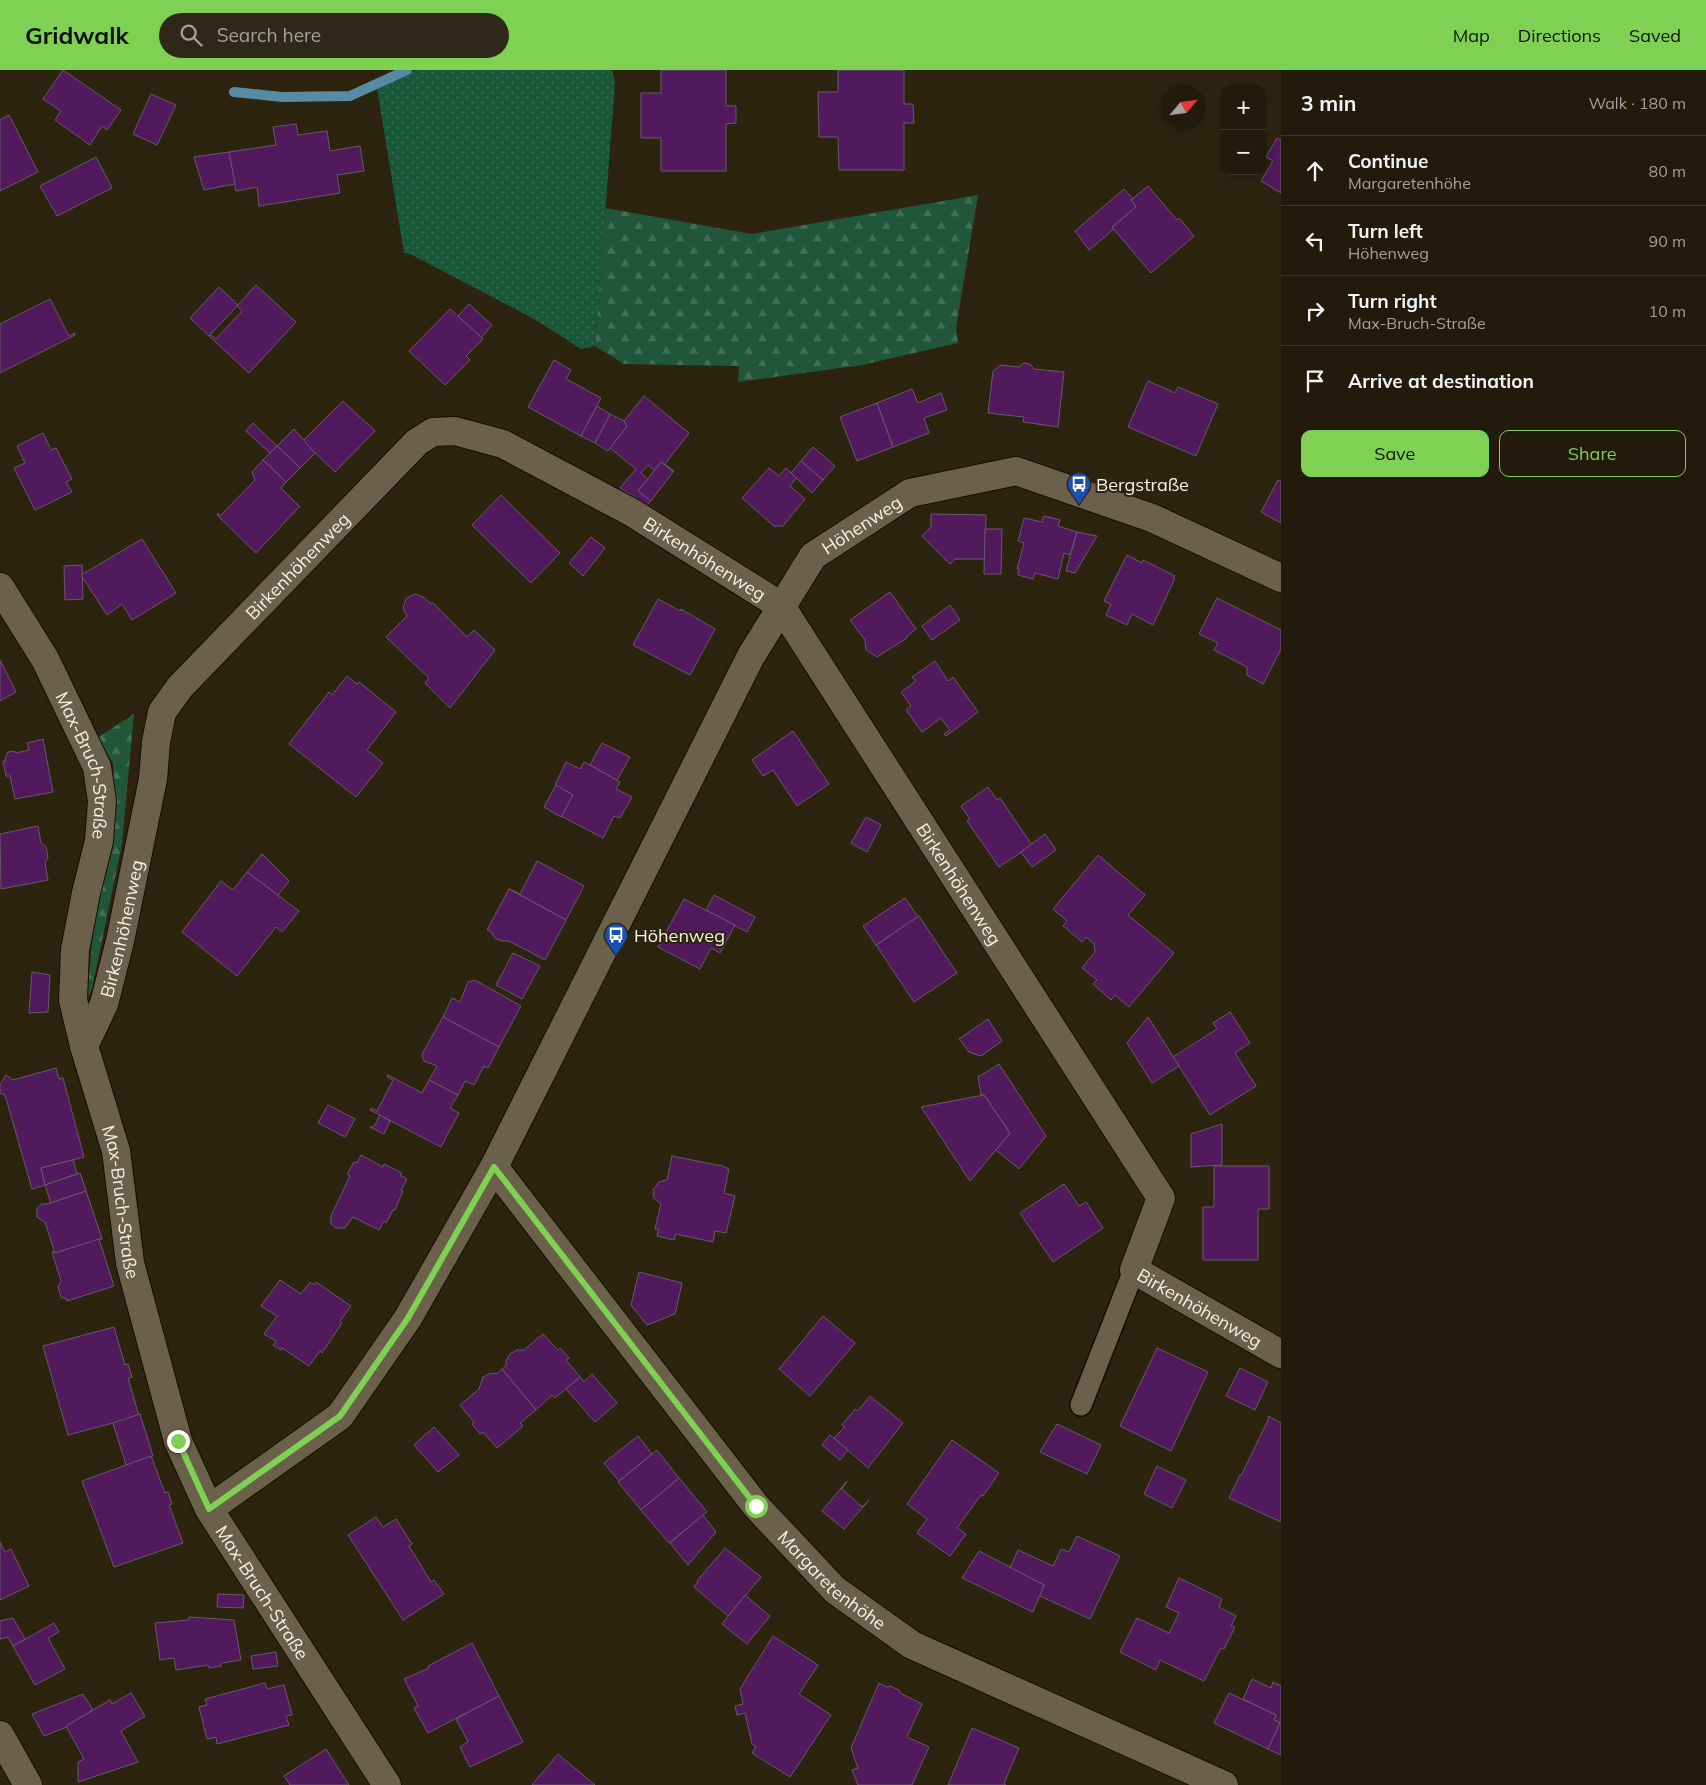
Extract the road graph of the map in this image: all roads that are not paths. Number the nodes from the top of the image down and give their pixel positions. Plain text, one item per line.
1 (1281, 578) edge
2 (0, 587) edge
3 (781, 606) junction
4 (84, 1046) junction
5 (494, 1167) junction
6 (1134, 1270) junction
7 (1281, 1354) edge
8 (1081, 1405) dead end
9 (209, 1509) junction
10 (0, 1735) edge
11 (28, 1785) edge
12 (387, 1785) edge
13 (1224, 1785) edge

1 - 3 street, Höhenweg
2 - 4 street, Max-Bruch-Straße
3 - 4 street, Birkenhöhenweg
3 - 5 street, Höhenweg
3 - 6 street, Birkenhöhenweg
4 - 9 street, Max-Bruch-Straße
5 - 9 street, Höhenweg
5 - 13 street, Margaretenhöhe
6 - 7 street, Birkenhöhenweg
6 - 8 lane
9 - 12 street, Max-Bruch-Straße
10 - 11 street

